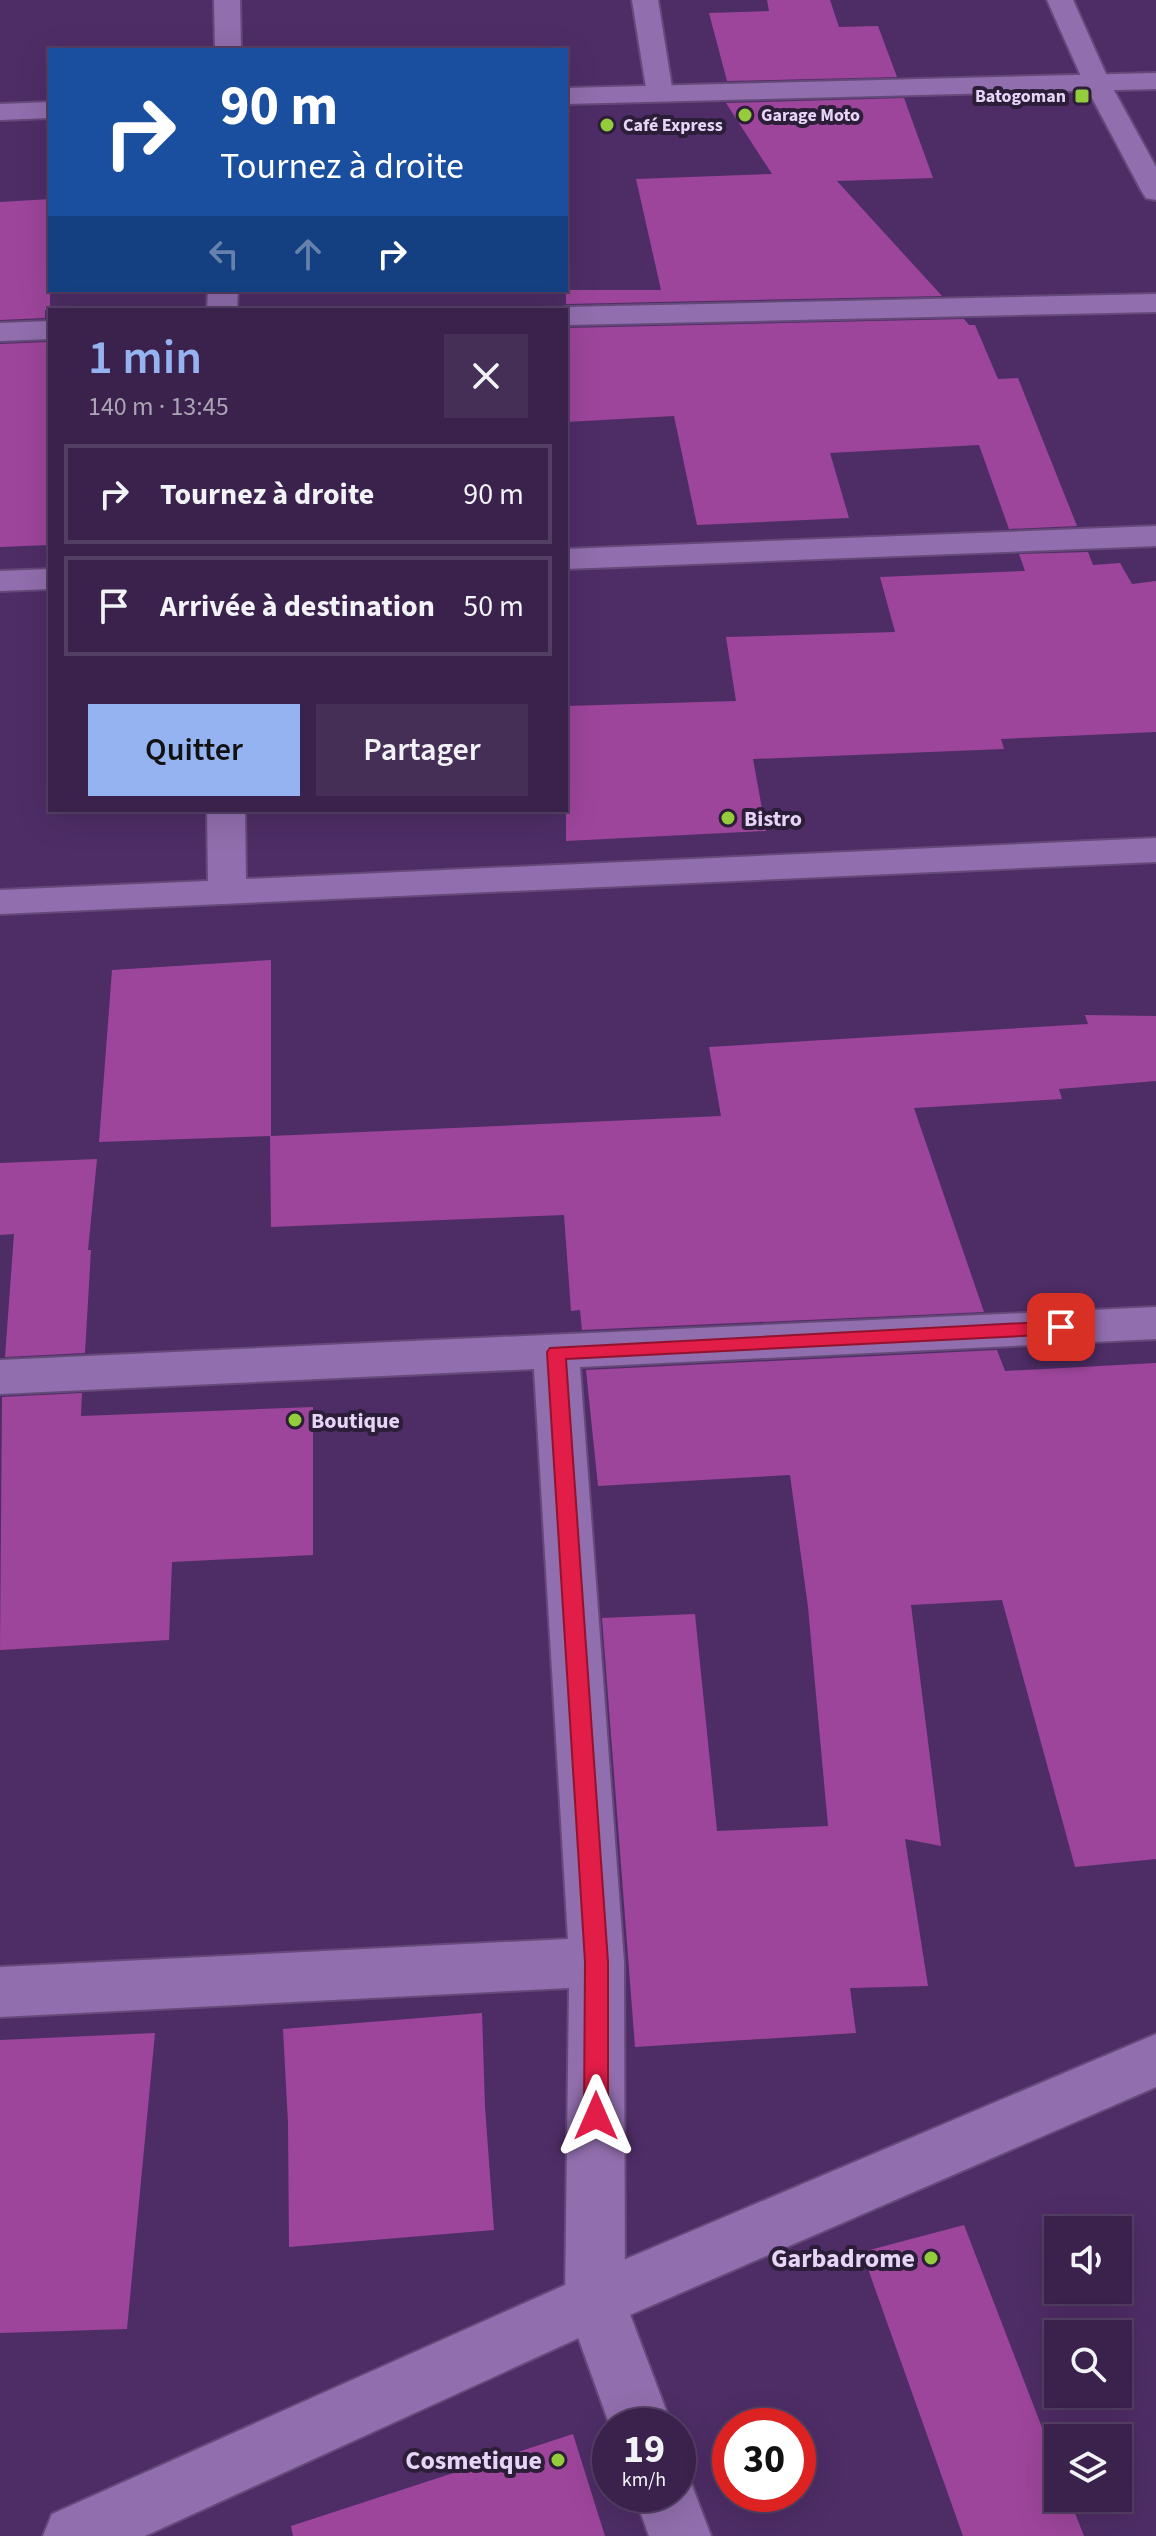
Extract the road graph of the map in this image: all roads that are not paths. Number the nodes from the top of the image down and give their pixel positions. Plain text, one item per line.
1 (227, 0) edge
2 (645, 0) edge
3 (1060, 0) edge
4 (228, 48) edge
5 (1156, 81) edge
6 (1097, 83) junction
7 (660, 94) junction
8 (568, 96) edge
9 (48, 110) edge
10 (0, 112) edge
11 (1156, 192) edge
12 (1156, 303) edge
13 (568, 316) edge
14 (48, 330) edge
15 (0, 332) edge
16 (1156, 536) edge
17 (568, 559) edge
18 (48, 579) edge
19 (0, 581) edge
20 (226, 812) edge
21 (1156, 850) edge
22 (227, 892) junction
23 (0, 902) edge
24 (1156, 1323) edge
25 (556, 1352) junction
26 (0, 1377) edge
27 (597, 1962) junction
28 (0, 1992) edge
29 (1156, 2060) edge
30 (595, 2301) junction
31 (634, 2408) edge
32 (671, 2512) edge
33 (74, 2536) edge
34 (680, 2536) edge

1 - 4 street
2 - 7 street
3 - 6 street
5 - 6 street
6 - 7 street
6 - 11 street
7 - 8 street
9 - 10 street
12 - 13 street
14 - 15 street
16 - 17 street
18 - 19 street
20 - 22 street
21 - 22 street
22 - 23 street
24 - 25 street
25 - 26 street
25 - 27 street
27 - 28 street
27 - 30 street
29 - 30 street
30 - 31 street
30 - 33 street
32 - 34 street

